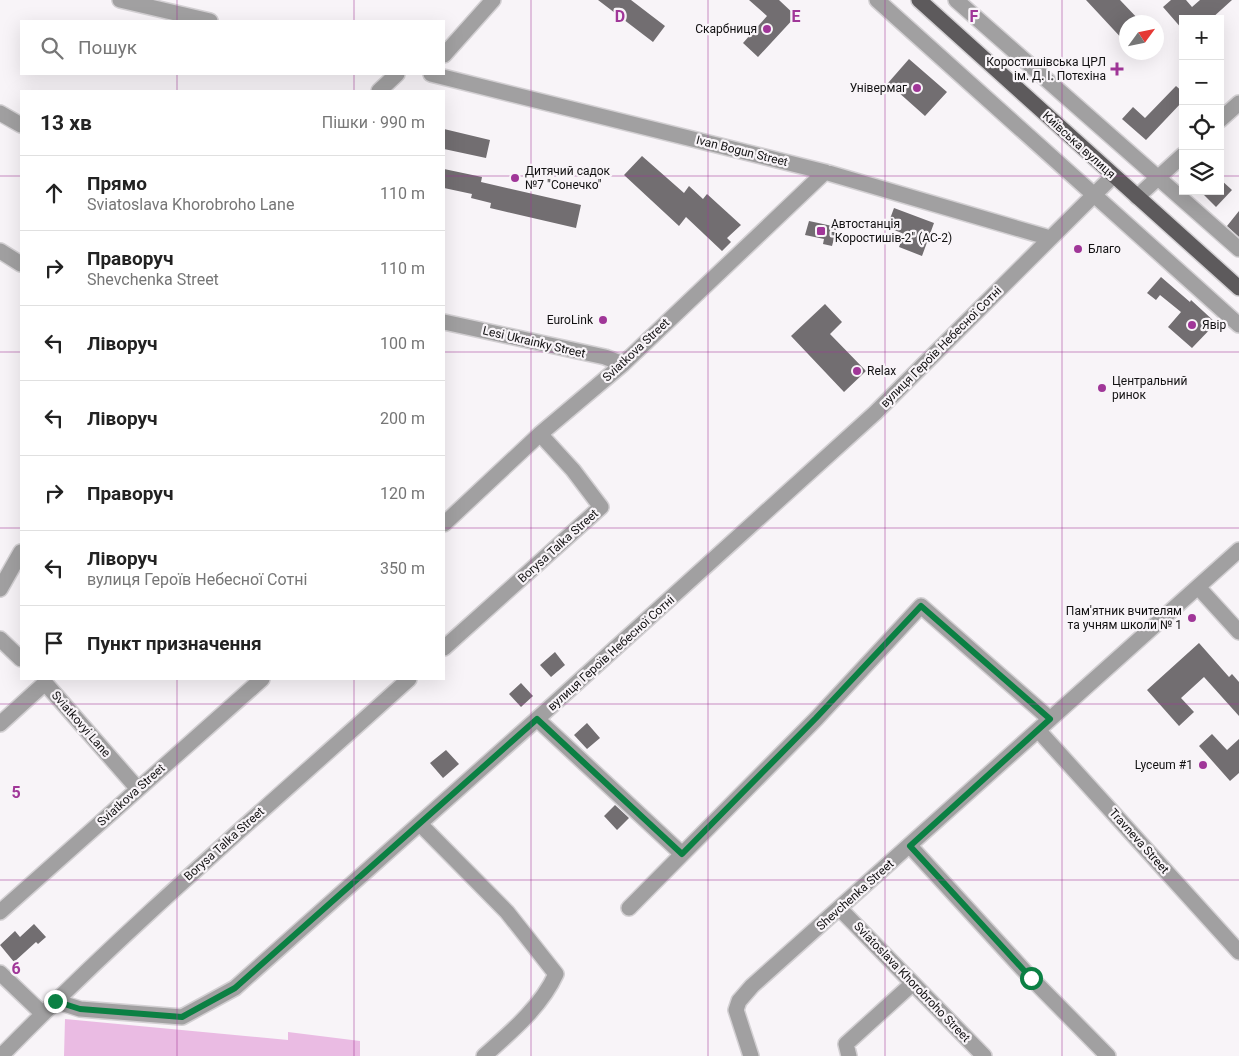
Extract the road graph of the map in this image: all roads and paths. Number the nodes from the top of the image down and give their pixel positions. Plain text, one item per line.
1 (120, 0) edge
2 (493, 0) edge
3 (877, 0) edge
4 (919, 0) edge
5 (956, 0) edge
6 (206, 20) edge
7 (445, 54) edge
8 (396, 75) edge
9 (435, 75) edge
10 (380, 90) edge
11 (1239, 103) edge
12 (0, 113) edge
13 (1224, 116) edge
14 (20, 124) edge
15 (1179, 159) edge
16 (824, 172) junction
17 (1113, 176) junction
18 (1157, 178) junction
19 (1094, 194) junction
20 (1137, 197) junction
21 (1050, 238) junction
22 (1239, 249) edge
23 (0, 251) edge
24 (20, 263) edge
25 (1239, 288) edge
26 (445, 322) edge
27 (1239, 325) edge
28 (623, 364) junction
29 (540, 434) junction
30 (445, 523) edge
31 (1239, 550) edge
32 (20, 554) edge
33 (1198, 587) junction
34 (0, 588) edge
35 (1239, 632) edge
36 (0, 639) edge
37 (445, 647) edge
38 (20, 658) edge
39 (261, 680) edge
40 (409, 680) edge
41 (43, 681) edge
42 (537, 719) junction
43 (1050, 719) junction
44 (0, 724) edge
45 (1038, 730) junction
46 (138, 789) junction
47 (420, 824) junction
48 (910, 846) junction
49 (682, 854) junction
50 (629, 908) dead end
51 (840, 909) junction
52 (0, 912) edge
53 (1239, 952) edge
54 (0, 973) edge
55 (912, 984) junction
56 (55, 1001) junction
57 (43, 1014) junction
58 (1, 1056) edge
59 (484, 1056) edge
60 (751, 1056) edge
61 (849, 1056) edge
62 (984, 1056) edge
63 (1108, 1056) edge

1 - 6 street
2 - 7 street
3 - 19 street
4 - 17 main road, Київська вулиця
5 - 18 street
8 - 10 street
9 - 16 street, Ivan Bogun Street
11 - 13 street
12 - 14 street
15 - 18 street
16 - 21 street, Ivan Bogun Street
16 - 28 street, Sviatkova Street
17 - 19 street, вулиця Героїв Небесної Сотні
17 - 20 main road, Київська вулиця
18 - 20 street
18 - 22 street
19 - 21 street, вулиця Героїв Небесної Сотні
19 - 27 street
20 - 25 main road, Київська вулиця
21 - 42 street, вулиця Героїв Небесної Сотні
23 - 24 street
26 - 28 street, Lesi Ukrainky Street
28 - 29 street, Sviatkova Street
29 - 30 street, Sviatkova Street
29 - 37 street, Borysa Talka Street
31 - 33 street, Shevchenka Street
32 - 34 street
33 - 35 street
33 - 43 street, Shevchenka Street
36 - 38 street
39 - 46 street, Sviatkova Street
40 - 56 street, Borysa Talka Street
41 - 44 street, Sviatkovyi Lane
41 - 46 street, Sviatkovyi Lane
42 - 47 street, вулиця Героїв Небесної Сотні
42 - 49 street
43 - 45 street, Shevchenka Street
43 - 49 street
45 - 48 street, Shevchenka Street
45 - 53 street, Travneva Street
46 - 52 street, Sviatkova Street
47 - 56 street, вулиця Героїв Небесної Сотні
47 - 59 street
48 - 51 street, Shevchenka Street
48 - 63 street
49 - 50 street
51 - 55 street, Sviatoslava Khorobroho Street
51 - 60 street, Shevchenka Street
54 - 57 street
55 - 61 street
55 - 62 street, Sviatoslava Khorobroho Street
56 - 57 street, Borysa Talka Street
57 - 58 street, Borysa Talka Street

